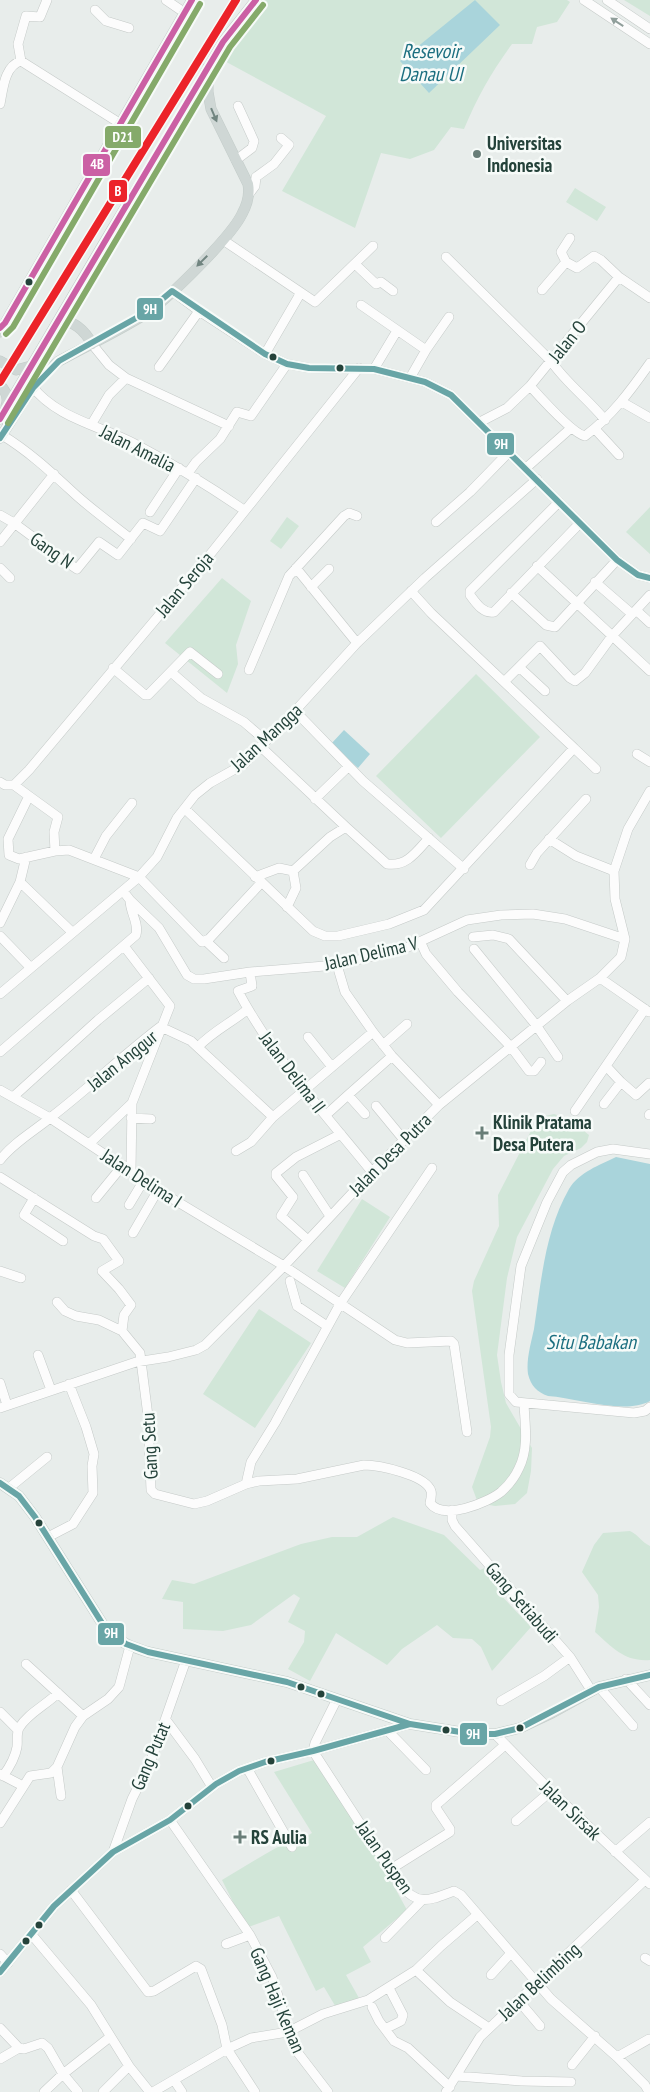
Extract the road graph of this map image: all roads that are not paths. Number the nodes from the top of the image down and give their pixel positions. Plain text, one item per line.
1 (47, 0) edge
2 (166, 0) edge
3 (192, 0) edge
4 (256, 0) edge
5 (584, 0) edge
6 (607, 0) edge
7 (95, 10) dead end
8 (185, 13) junction
9 (129, 28) dead end
10 (650, 29) edge
11 (650, 44) edge
12 (21, 61) junction
13 (208, 67) junction
14 (2, 80) edge
15 (0, 104) edge
16 (238, 106) dead end
17 (121, 124) junction
18 (282, 138) dead end
19 (236, 160) junction
20 (248, 194) junction
21 (570, 238) dead end
22 (223, 240) junction
23 (373, 246) dead end
24 (446, 257) dead end
25 (566, 262) junction
26 (355, 264) junction
27 (619, 276) junction
28 (542, 290) dead end
29 (172, 291) junction
30 (393, 292) dead end
31 (300, 294) junction
32 (650, 298) edge
33 (362, 305) dead end
34 (198, 311) junction
35 (450, 317) dead end
36 (59, 319) junction
37 (2, 328) edge
38 (395, 334) dead end
39 (92, 344) junction
40 (426, 350) junction
41 (265, 354) junction
42 (0, 361) edge
43 (551, 361) junction
44 (650, 363) edge
45 (287, 364) junction
46 (30, 366) junction
47 (159, 367) dead end
48 (359, 368) junction
49 (374, 369) junction
50 (126, 378) junction
51 (410, 378) junction
52 (0, 385) edge
53 (32, 386) junction
54 (530, 386) junction
55 (622, 402) junction
56 (5, 409) junction
57 (650, 418) edge
58 (0, 419) edge
59 (605, 420) junction
60 (480, 422) junction
61 (91, 425) junction
62 (229, 426) junction
63 (571, 428) junction
64 (595, 429) junction
65 (1, 437) edge
66 (509, 452) junction
67 (620, 456) dead end
68 (179, 468) junction
69 (526, 468) junction
70 (188, 473) junction
71 (54, 474) junction
72 (196, 478) junction
73 (537, 479) junction
74 (559, 502) junction
75 (244, 510) junction
76 (150, 512) dead end
77 (0, 515) edge
78 (357, 516) dead end
79 (436, 522) dead end
80 (14, 523) junction
81 (580, 523) junction
82 (131, 539) junction
83 (0, 542) edge
84 (617, 560) junction
85 (537, 566) junction
86 (0, 568) edge
87 (296, 568) junction
88 (329, 569) dead end
89 (10, 578) dead end
90 (650, 578) edge
91 (596, 582) junction
92 (311, 587) junction
93 (411, 591) junction
94 (511, 593) junction
95 (650, 595) edge
96 (576, 603) junction
97 (634, 612) junction
98 (650, 623) edge
99 (612, 636) junction
100 (357, 642) junction
101 (519, 667) junction
102 (113, 668) junction
103 (249, 670) dead end
104 (650, 671) edge
105 (171, 672) junction
106 (218, 674) dead end
107 (504, 682) junction
108 (545, 691) dead end
109 (295, 711) junction
110 (264, 744) junction
111 (574, 748) junction
112 (637, 754) dead end
113 (650, 762) edge
114 (348, 766) junction
115 (596, 769) dead end
116 (0, 782) edge
117 (14, 785) junction
118 (650, 791) edge
119 (29, 796) junction
120 (586, 799) dead end
121 (316, 800) junction
122 (132, 803) dead end
123 (185, 809) junction
124 (346, 827) junction
125 (429, 838) junction
126 (549, 840) junction
127 (55, 851) junction
128 (26, 857) junction
129 (94, 859) junction
130 (530, 865) dead end
131 (464, 869) junction
132 (293, 871) junction
133 (614, 871) junction
134 (139, 877) junction
135 (258, 880) junction
136 (20, 882) junction
137 (123, 891) junction
138 (130, 900) junction
139 (288, 907) junction
140 (0, 923) edge
141 (72, 932) junction
142 (0, 936) edge
143 (473, 937) dead end
144 (625, 939) junction
145 (207, 942) junction
146 (422, 943) junction
147 (124, 946) junction
148 (474, 949) dead end
149 (224, 958) dead end
150 (337, 965) junction
151 (30, 967) junction
152 (250, 972) junction
153 (149, 978) junction
154 (600, 978) junction
155 (4, 986) edge
156 (0, 994) edge
157 (567, 1000) junction
158 (248, 1009) junction
159 (648, 1011) edge
160 (407, 1024) dead end
161 (536, 1025) junction
162 (160, 1027) junction
163 (373, 1032) junction
164 (308, 1036) dead end
165 (383, 1045) junction
166 (198, 1047) junction
167 (511, 1047) junction
168 (0, 1052) edge
169 (392, 1056) junction
170 (558, 1057) dead end
171 (541, 1062) dead end
172 (606, 1066) junction
173 (332, 1067) junction
174 (621, 1082) junction
175 (649, 1083) edge
176 (306, 1090) junction
177 (5, 1095) edge
178 (348, 1095) junction
179 (132, 1103) junction
180 (604, 1104) dead end
181 (439, 1105) junction
182 (376, 1106) dead end
183 (576, 1111) dead end
184 (365, 1114) dead end
185 (326, 1115) junction
186 (273, 1117) junction
187 (50, 1118) junction
188 (130, 1118) junction
189 (151, 1119) dead end
190 (341, 1134) junction
191 (404, 1140) junction
192 (89, 1144) junction
193 (236, 1151) dead end
194 (650, 1154) edge
195 (0, 1160) edge
196 (123, 1165) junction
197 (432, 1168) dead end
198 (132, 1171) junction
199 (372, 1172) junction
200 (303, 1175) dead end
201 (0, 1177) edge
202 (144, 1180) junction
203 (158, 1190) junction
204 (34, 1198) junction
205 (96, 1198) dead end
206 (129, 1205) dead end
207 (330, 1216) junction
208 (133, 1233) dead end
209 (308, 1240) junction
210 (63, 1241) dead end
211 (284, 1266) junction
212 (0, 1271) edge
213 (21, 1278) dead end
214 (290, 1281) dead end
215 (57, 1302) dead end
216 (340, 1304) junction
217 (327, 1326) junction
218 (122, 1331) junction
219 (38, 1355) dead end
220 (139, 1361) junction
221 (0, 1383) edge
222 (69, 1384) junction
223 (51, 1390) junction
224 (524, 1404) junction
225 (4, 1407) edge
226 (650, 1408) edge
227 (467, 1432) dead end
228 (47, 1457) dead end
229 (246, 1484) junction
230 (4, 1486) edge
231 (452, 1512) junction
232 (48, 1537) junction
233 (130, 1646) junction
234 (570, 1657) junction
235 (186, 1660) junction
236 (26, 1664) dead end
237 (650, 1675) edge
238 (626, 1679) junction
239 (595, 1688) junction
240 (58, 1693) junction
241 (337, 1699) junction
242 (500, 1701) dead end
243 (650, 1705) edge
244 (0, 1712) edge
245 (83, 1716) junction
246 (166, 1720) junction
247 (410, 1724) junction
248 (633, 1726) dead end
249 (18, 1730) junction
250 (387, 1730) junction
251 (495, 1734) junction
252 (505, 1745) junction
253 (313, 1751) junction
254 (247, 1768) junction
255 (54, 1770) junction
256 (426, 1770) dead end
257 (1, 1775) edge
258 (23, 1786) junction
259 (212, 1787) junction
260 (552, 1792) junction
261 (61, 1796) dead end
262 (170, 1820) junction
263 (516, 1821) dead end
264 (650, 1822) edge
265 (0, 1823) edge
266 (292, 1847) dead end
267 (113, 1852) junction
268 (615, 1852) junction
269 (391, 1869) junction
270 (648, 1882) edge
271 (71, 1890) junction
272 (421, 1901) junction
273 (477, 1915) junction
274 (32, 1935) junction
275 (250, 1935) junction
276 (385, 1938) dead end
277 (226, 1944) dead end
278 (511, 1953) junction
279 (0, 1954) edge
280 (8, 1963) junction
281 (416, 1970) junction
282 (0, 1972) edge
283 (491, 1975) dead end
284 (537, 1984) junction
285 (389, 1988) junction
286 (518, 2000) junction
287 (372, 2007) dead end
288 (540, 2026) dead end
289 (0, 2028) edge
290 (489, 2028) junction
291 (385, 2029) junction
292 (288, 2032) junction
293 (594, 2036) junction
294 (110, 2037) junction
295 (649, 2039) edge
296 (19, 2048) junction
297 (227, 2049) junction
298 (617, 2057) junction
299 (0, 2059) edge
300 (572, 2065) dead end
301 (129, 2066) junction
302 (63, 2074) junction
303 (456, 2076) junction
304 (174, 2080) junction
305 (571, 2082) dead end
306 (648, 2086) edge
307 (448, 2089) edge
308 (44, 2092) edge
309 (78, 2092) edge
310 (103, 2092) edge
311 (153, 2092) edge
312 (182, 2092) edge
313 (255, 2092) edge
314 (328, 2092) edge

1 - 12 street
2 - 8 street
3 - 8 main road
4 - 13 main road
11 -> 5 street
6 - 10 street
7 - 9 street
8 - 17 main road
12 - 14 street
12 - 17 street
13 -> 19 main road
13 - 36 main road
14 - 15 street
16 - 19 street
17 - 37 main road
18 - 20 street
19 - 20 main road
20 - 22 main road
21 - 25 street
22 -> 29 main road
22 - 31 street
23 - 26 street
24 - 43 street
25 - 27 street
25 - 28 street
26 - 30 street
26 - 31 street
27 - 32 street
27 - 43 street, Jalan O
29 - 34 street
29 - 39 main road
31 - 41 street
33 - 40 street
34 - 41 street
34 - 47 street
35 - 40 street
36 - 39 main road
36 - 46 main road
38 - 49 street
39 - 50 street
39 - 53 main road
40 - 51 street
41 - 45 street
42 - 46 main road
43 - 54 street, Jalan O
43 - 59 street
44 - 55 street
45 - 48 street
45 - 62 street
46 - 56 main road
48 - 49 street
48 - 75 street, Jalan Seroja
49 - 51 street
50 - 61 street
50 - 62 street
51 - 60 street
52 - 56 main road
53 - 61 street, Jalan Amalia
53 - 65 main road
54 - 60 street, Jalan O
54 - 63 street
55 - 57 street
55 - 59 street
56 - 58 main road
59 - 64 street
60 - 66 street
61 - 68 street, Jalan Amalia
62 - 70 street
63 - 64 street
63 - 69 street
64 - 67 street
65 - 71 street
66 - 69 street
66 - 79 street
68 - 70 street, Jalan Amalia
68 - 76 street
69 - 73 street
70 - 72 street, Jalan Amalia
71 - 80 street
71 - 82 street
72 - 75 street, Jalan Amalia
72 - 82 street, Gang N
73 - 74 street
73 - 93 street, Jalan Mangga
74 - 81 street
74 - 94 street
75 - 102 street, Jalan Seroja
77 - 80 street, Gang N
78 - 87 street
80 - 82 street, Gang N
80 - 83 street
81 - 84 street
81 - 85 street
84 - 90 street
84 - 91 street
85 - 94 street
85 - 96 street
86 - 89 street
87 - 92 street
87 - 103 street
88 - 92 street
91 - 96 street
91 - 97 street
92 - 100 street
93 - 100 street, Jalan Mangga
93 - 107 street
94 - 96 street
95 - 97 street
96 - 99 street
97 - 98 street
97 - 99 street
99 - 101 street
99 - 104 street
100 - 109 street, Jalan Mangga
101 - 107 street
101 - 108 street
102 - 105 street
102 - 117 street, Jalan Seroja
105 - 106 street
105 - 110 street
107 - 111 street
109 - 110 street, Jalan Mangga
109 - 114 street
110 - 121 street
110 - 123 street, Jalan Mangga
111 - 115 street
111 - 131 street
112 - 113 street
114 - 121 street
114 - 125 street
116 - 117 street
117 - 119 street
118 - 133 street
119 - 127 street
119 - 128 street
120 - 126 street
121 - 124 street
122 - 129 street
123 - 134 street, Jalan Mangga
123 - 135 street
124 - 125 street
124 - 132 street
125 - 131 street
126 - 130 street
126 - 133 street
127 - 128 street
127 - 129 street
128 - 136 street
129 - 134 street
131 - 139 street
132 - 135 street
132 - 139 street
133 - 144 street
134 - 137 street, Jalan Mangga
134 - 145 street
135 - 139 street
135 - 145 street
136 - 140 street
136 - 141 street
137 - 138 street, Jalan Delima V
137 - 141 street, Jalan Mangga
138 - 147 street
138 - 152 street, Jalan Delima V
141 - 151 street, Jalan Mangga
142 - 151 street
143 - 157 street
144 - 146 street, Jalan Delima V
144 - 154 street, Jalan Desa Putra
145 - 149 street
146 - 150 street, Jalan Delima V
146 - 167 street
147 - 153 street
147 - 168 street
148 - 161 street
150 - 152 street, Jalan Delima V
150 - 163 street
151 - 155 street, Jalan Mangga
152 - 158 street, Jalan Delima II
153 - 162 street
153 - 177 street
154 - 157 street, Jalan Desa Putra
154 - 159 street
155 - 156 street, Jalan Mangga
157 - 161 street, Jalan Desa Putra
158 - 166 street
158 - 176 street, Jalan Delima II
159 - 172 street
160 - 165 street
161 - 167 street, Jalan Desa Putra
161 - 170 street
162 - 166 street, Jalan Anggur
162 - 179 street
162 - 187 street, Jalan Anggur
163 - 165 street
163 - 173 street
164 - 173 street
165 - 169 street
166 - 186 street, Jalan Anggur
167 - 171 street
167 - 181 street, Jalan Desa Putra
169 - 178 street
169 - 181 street
172 - 174 street
172 - 183 street
173 - 176 street
174 - 175 street
174 - 180 street
176 - 185 street, Jalan Delima II
176 - 186 street
177 - 187 street, Jalan Delima I
178 - 184 street
178 - 185 street
179 - 188 street
179 - 192 street
181 - 191 street, Jalan Desa Putra
182 - 191 street
185 - 190 street, Jalan Delima II
186 - 193 street
187 - 192 street, Jalan Delima I
187 - 195 street, Jalan Anggur
188 - 189 street
188 - 198 street
190 - 199 street, Jalan Delima II
190 - 209 street
191 - 199 street, Jalan Desa Putra
192 - 196 street, Jalan Delima I
194 - 224 street
196 - 198 street, Jalan Delima I
196 - 205 street
197 - 216 street
198 - 202 street, Jalan Delima I
199 - 207 street, Jalan Desa Putra
200 - 207 street
201 - 204 street
202 - 203 street, Jalan Delima I
202 - 206 street
203 - 208 street
203 - 211 street, Jalan Delima I
204 - 210 street
204 - 218 street
207 - 209 street, Jalan Desa Putra
209 - 211 street, Jalan Desa Putra
211 - 216 street, Jalan Delima I
211 - 220 street, Jalan Desa Putra
212 - 213 street
214 - 217 street
215 - 218 street
216 - 217 street
216 - 227 street, Jalan Delima I
217 - 229 street
218 - 220 street
219 - 223 street
220 - 222 street, Jalan Desa Putra
220 - 229 street, Gang Setu
221 - 225 street
222 - 223 street, Jalan Desa Putra
222 - 232 street
223 - 225 street, Jalan Desa Putra
224 - 226 street
224 - 231 street
228 - 230 street
229 - 231 street
230 - 232 main road
231 - 234 street, Gang Setiabudi
232 - 233 main road
233 - 235 main road
233 - 245 street
234 - 239 street, Gang Setiabudi
234 - 242 street
235 - 241 main road
235 - 246 street, Gang Putat
236 - 240 street
237 - 238 main road
238 - 239 main road
238 - 243 street
239 - 248 street, Gang Setiabudi
239 - 251 main road
240 - 245 street
240 - 249 street
241 - 247 main road
241 - 253 street
244 - 249 street
245 - 255 street
246 - 259 street
246 - 267 street, Gang Putat
247 - 250 street
247 - 251 main road
249 - 257 street
250 - 253 street
250 - 256 street
251 - 252 street, Jalan Sirsak
252 - 260 street, Jalan Sirsak
252 - 269 street
253 - 254 street
253 - 269 street, Jalan Puspen
254 - 259 street
254 - 266 street
255 - 258 street
255 - 261 street
257 - 258 street
258 - 265 street
259 - 262 street
260 - 263 street
260 - 268 street, Jalan Sirsak
262 - 267 street
262 - 275 street, Gang Haji Keman
264 - 268 street
267 - 271 street
268 - 270 street, Jalan Sirsak
269 - 272 street, Jalan Puspen
270 - 284 street, Jalan Belimbing
271 - 274 street
271 - 297 street
272 - 273 street, Jalan Puspen
272 - 276 street
273 - 278 street, Jalan Puspen
273 - 281 street
274 - 280 street
274 - 294 street
275 - 277 street
275 - 292 street, Gang Haji Keman
278 - 283 street
278 - 284 street, Jalan Puspen
279 - 280 street
280 - 282 street
281 - 285 street
281 - 290 street
284 - 286 street, Jalan Belimbing
284 - 293 street, Jalan Puspen
285 - 291 street
285 - 292 street
286 - 288 street
286 - 290 street, Jalan Belimbing
287 - 291 street
289 - 296 street
290 - 303 street, Jalan Belimbing
291 - 307 street
292 - 297 street
292 - 314 street, Gang Haji Keman
293 - 298 street, Jalan Puspen
293 - 300 street
294 - 301 street
294 - 302 street
295 - 298 street
296 - 299 street
296 - 302 street
297 - 304 street
297 - 313 street
298 - 306 street, Jalan Puspen
301 - 310 street
301 - 311 street
302 - 308 street
302 - 309 street
303 - 305 street
303 - 307 street, Jalan Belimbing
304 - 311 street
304 - 312 street

